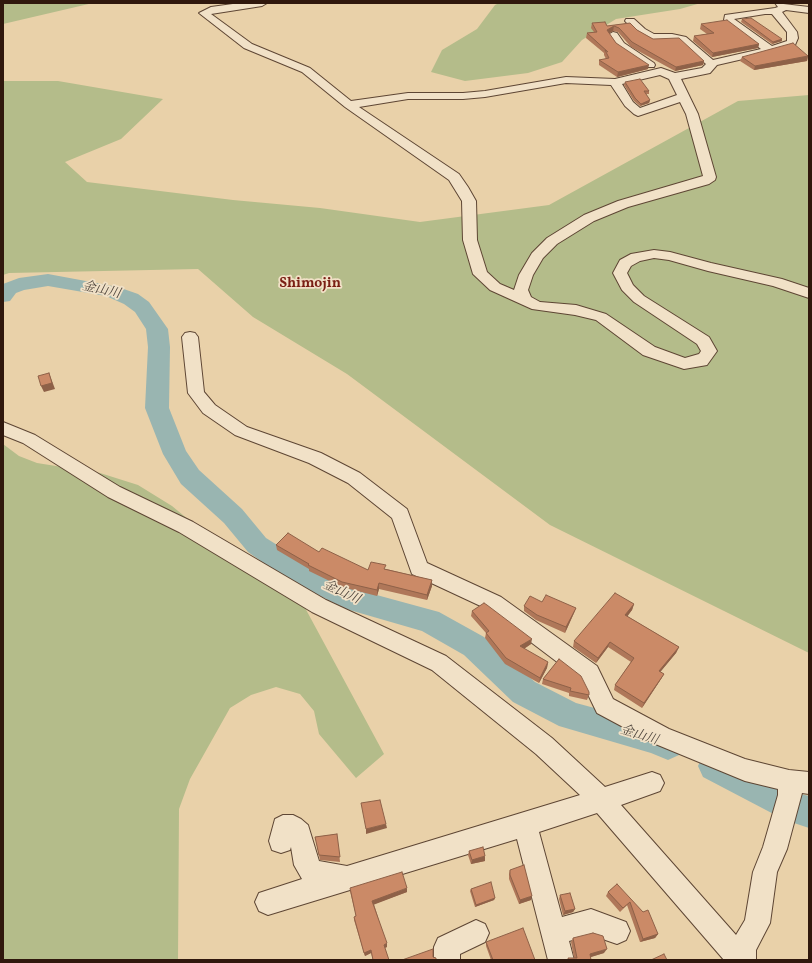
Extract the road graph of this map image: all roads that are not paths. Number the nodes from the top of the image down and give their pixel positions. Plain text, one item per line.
1 (262, 3) edge
2 (780, 7) edge
3 (809, 10) edge
4 (630, 21) dead end
5 (613, 35) dead end
6 (770, 50) junction
7 (712, 64) junction
8 (661, 71) junction
9 (674, 77) junction
10 (615, 82) junction
11 (684, 97) junction
12 (349, 105) junction
13 (809, 293) edge
14 (524, 300) junction
15 (190, 337) dead end
16 (3, 428) edge
17 (799, 782) edge
18 (652, 783) dead end
19 (602, 800) junction
20 (525, 825) junction
21 (281, 841) dead end
22 (351, 877) junction
23 (268, 902) dead end
24 (617, 930) dead end
25 (553, 932) junction
26 (476, 933) dead end
27 (446, 960) edge
28 (561, 960) edge
29 (742, 960) edge

1 - 12 street
2 - 3 street
2 - 6 street
2 - 6 street
4 - 7 street
5 - 8 street
6 - 7 street
7 - 9 street
8 - 9 street
8 - 10 street
9 - 11 street
10 - 11 street
10 - 12 street
11 - 14 street
12 - 14 street
13 - 14 street
15 - 17 street
16 - 19 street
17 - 29 street
18 - 19 street
19 - 20 street
19 - 29 street
20 - 22 street
20 - 25 street
21 - 22 street
22 - 23 street
24 - 25 street
25 - 28 street
26 - 27 street

